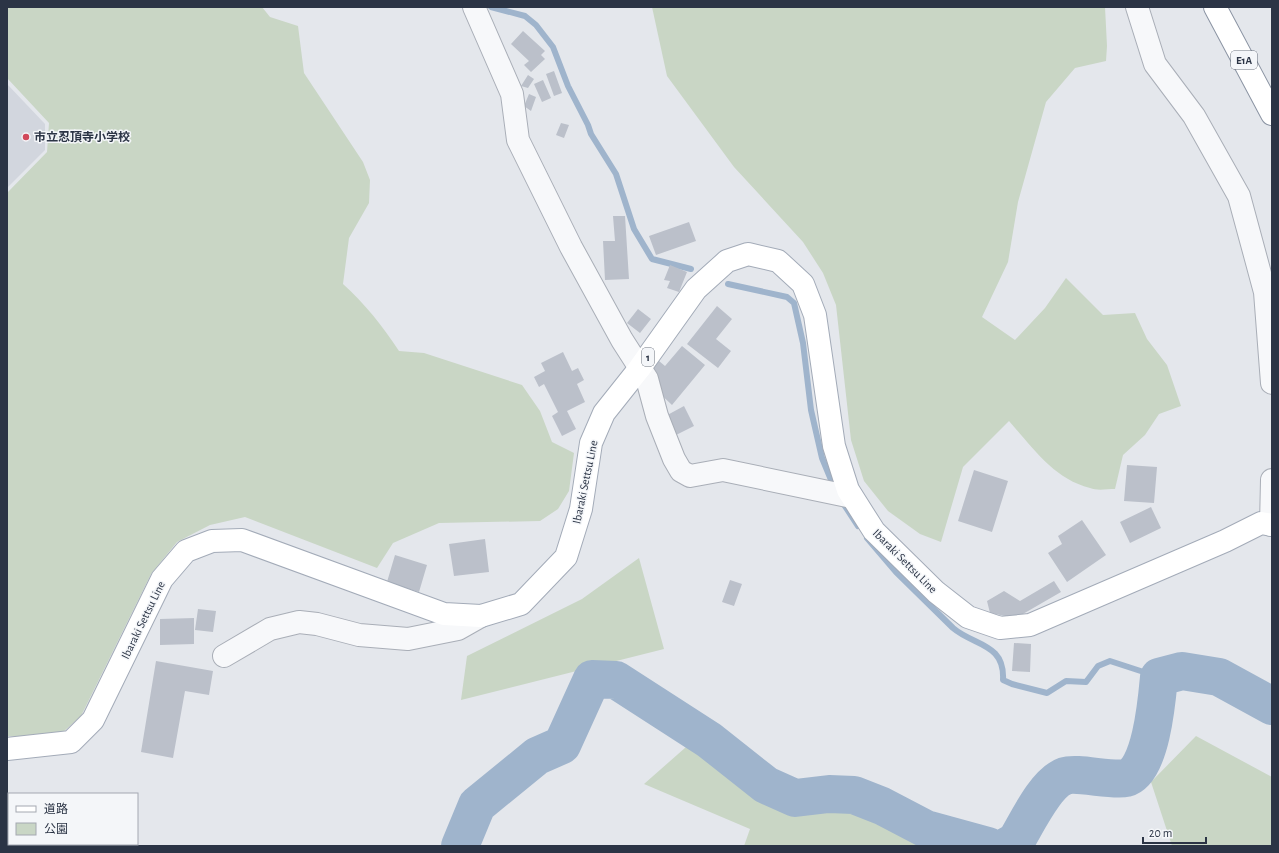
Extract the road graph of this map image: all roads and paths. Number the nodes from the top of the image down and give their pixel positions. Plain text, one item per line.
1 (474, 7) edge
2 (1137, 7) edge
3 (1215, 7) edge
4 (1272, 114) edge
5 (639, 369) junction
6 (1272, 383) edge
7 (1272, 480) edge
8 (852, 497) junction
9 (1272, 525) edge
10 (480, 616) junction
11 (224, 656) dead end
12 (7, 749) edge

1 - 5 street
2 - 6 street
3 - 4 main road, E1A
5 - 8 street
5 - 8 main road, Ibaraki Settsu Line / 1
5 - 10 main road, Ibaraki Settsu Line / 1
7 - 9 street
8 - 9 main road, Ibaraki Settsu Line / 1
10 - 11 street
10 - 12 main road, Ibaraki Settsu Line / 1

